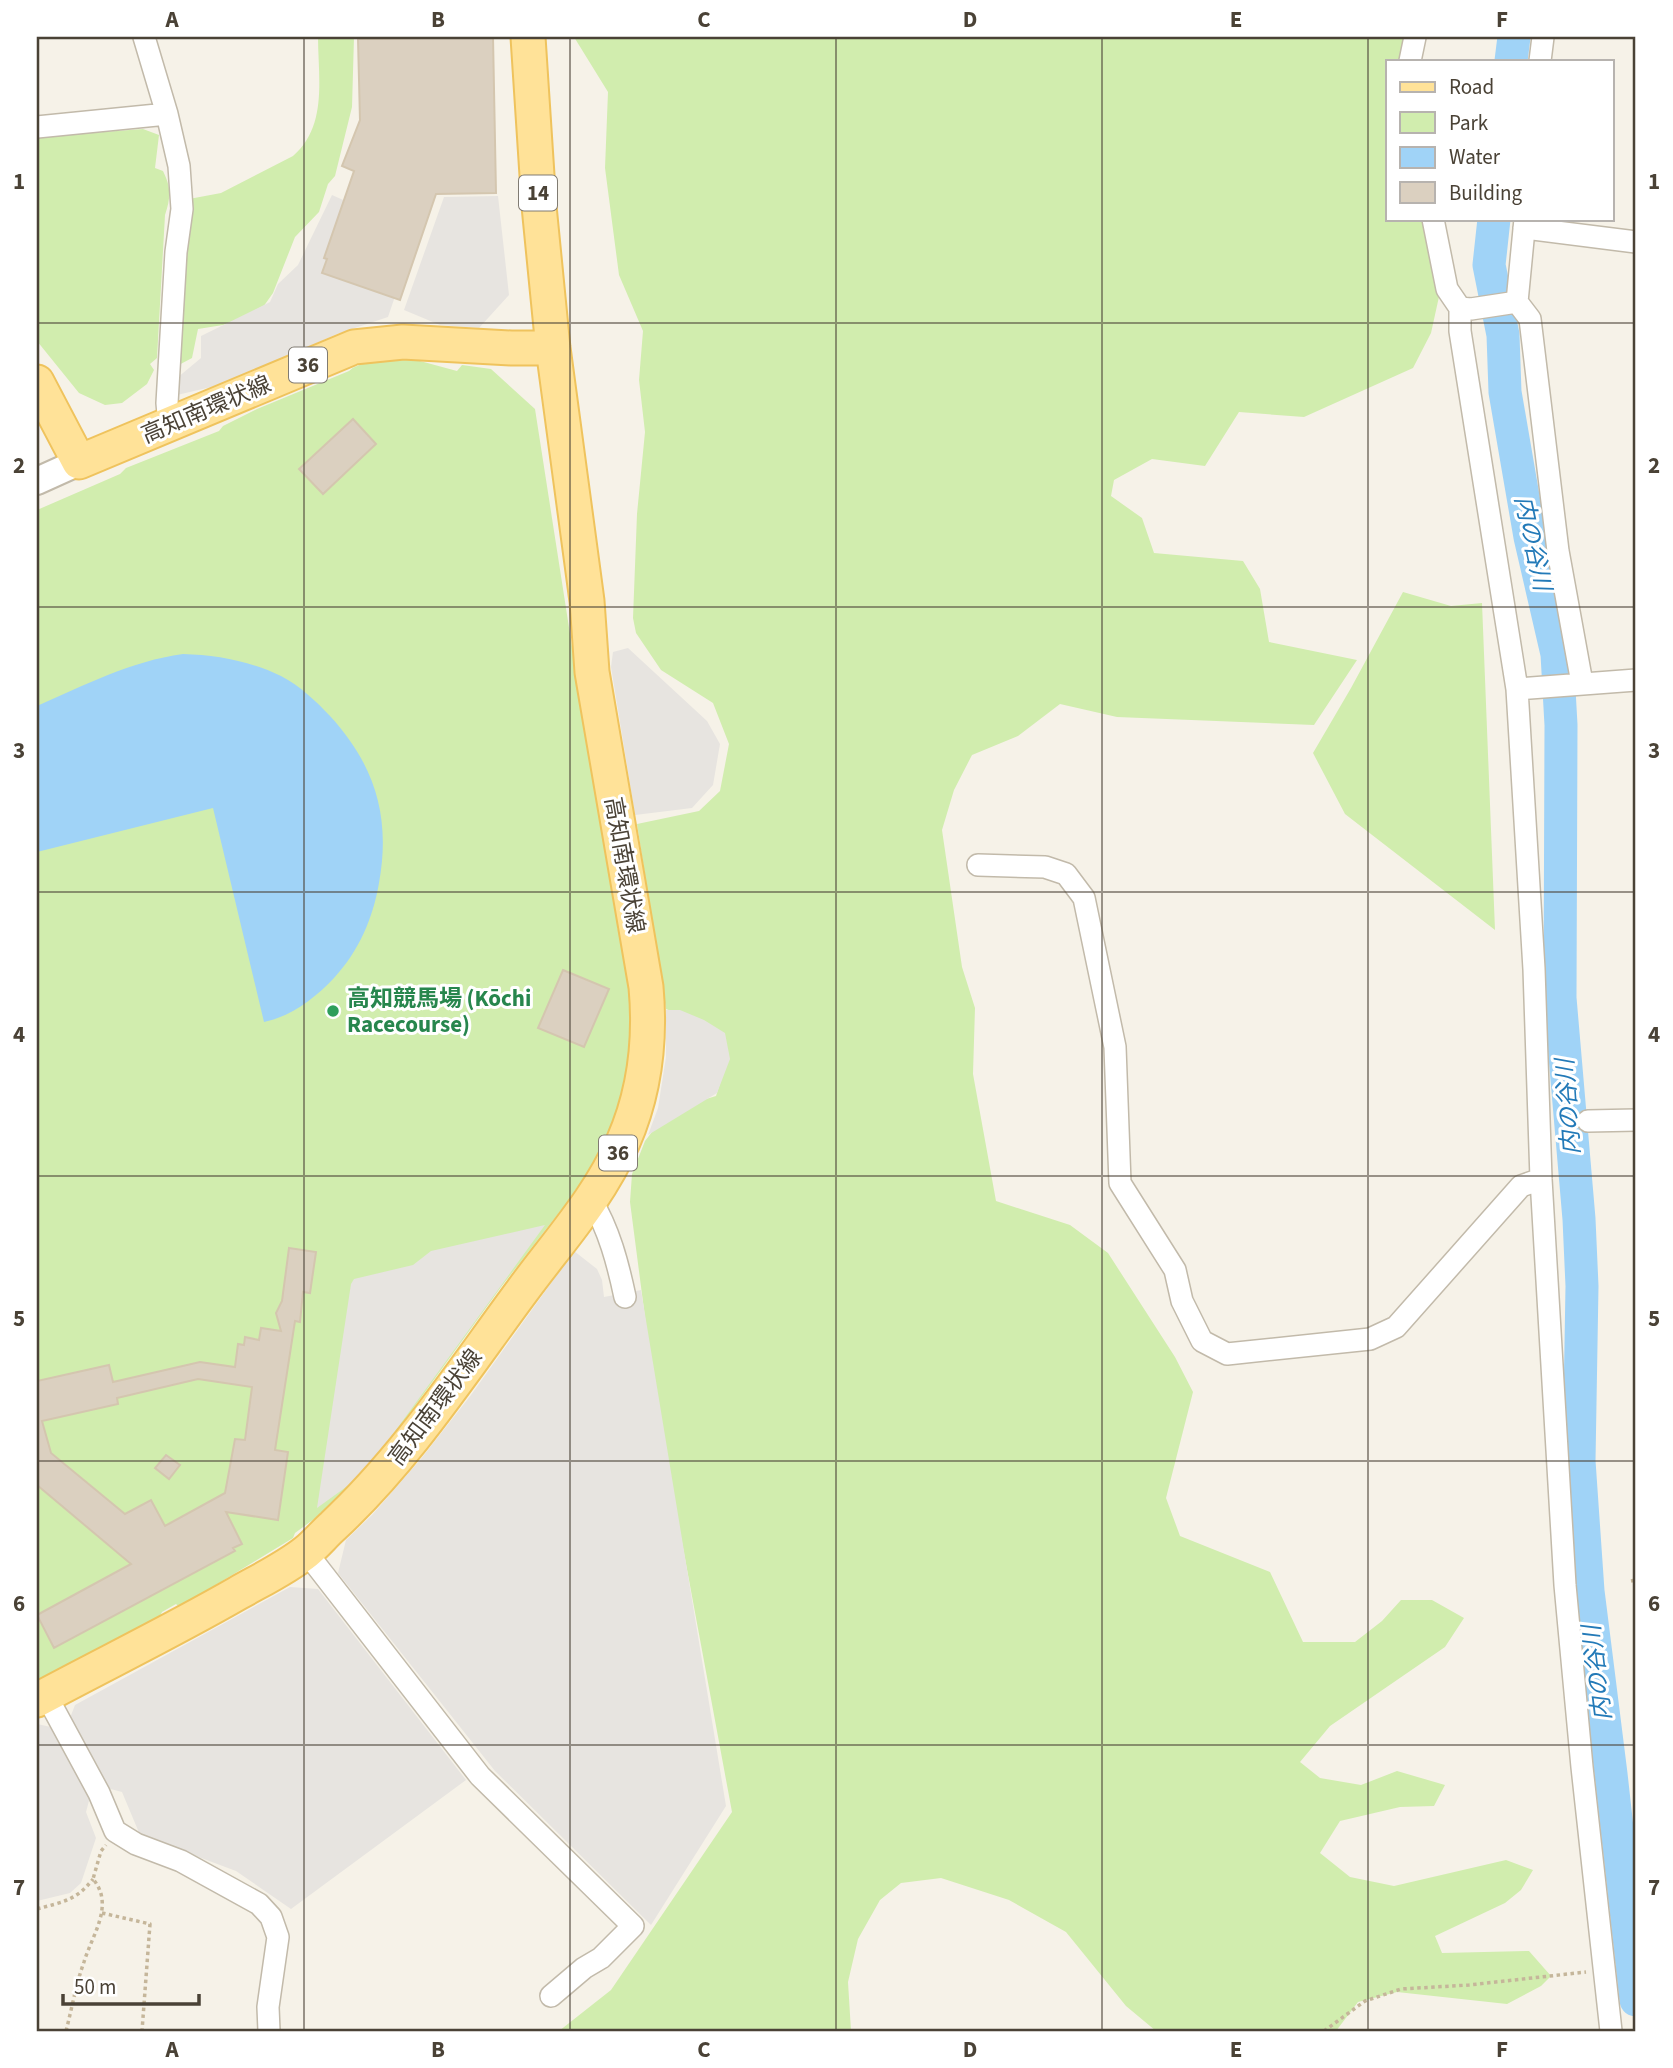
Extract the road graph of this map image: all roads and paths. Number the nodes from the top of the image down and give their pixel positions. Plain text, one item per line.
1 (144, 37) edge
2 (528, 37) edge
3 (1415, 37) edge
4 (1542, 37) edge
5 (1410, 60) edge
6 (1540, 60) edge
7 (167, 114) junction
8 (37, 127) edge
9 (1433, 220) edge
10 (1524, 223) edge
11 (1636, 242) edge
12 (1512, 303) junction
13 (1465, 308) junction
14 (553, 348) junction
15 (37, 382) edge
16 (169, 425) junction
17 (79, 462) junction
18 (37, 481) edge
19 (1636, 680) edge
20 (1579, 683) junction
21 (1522, 688) junction
22 (978, 865) dead end
23 (1636, 1120) edge
24 (1588, 1121) dead end
25 (1541, 1179) junction
26 (591, 1200) junction
27 (625, 1297) dead end
28 (306, 1552) junction
29 (41, 1698) edge
30 (115, 1831) junction
31 (93, 1879) junction
32 (37, 1909) edge
33 (102, 1913) junction
34 (1604, 1970) junction
35 (551, 1996) dead end
36 (66, 2031) edge
37 (142, 2031) edge
38 (269, 2031) edge
39 (1324, 2031) edge
40 (1611, 2031) edge

1 - 7 street
2 - 14 main road, 14
3 - 5 street
4 - 6 street
7 - 8 street
7 - 16 street
9 - 13 street
10 - 11 street
10 - 12 street
12 - 13 street
12 - 20 street
13 - 21 street
14 - 16 main road, 高知南環状線 / 36
14 - 26 main road, 高知南環状線 / 36
15 - 17 main road
16 - 17 main road, 高知南環状線 / 36
17 - 18 street
19 - 20 street
20 - 21 street
21 - 25 street
22 - 25 street
23 - 24 street
25 - 34 street
26 - 27 street
26 - 28 main road, 高知南環状線 / 36
28 - 29 main road, 高知南環状線 / 36
28 - 35 street
29 - 30 street
30 - 31 path
30 - 38 street
31 - 32 path
31 - 33 path
33 - 36 path
33 - 37 path
34 - 39 path
34 - 40 street

